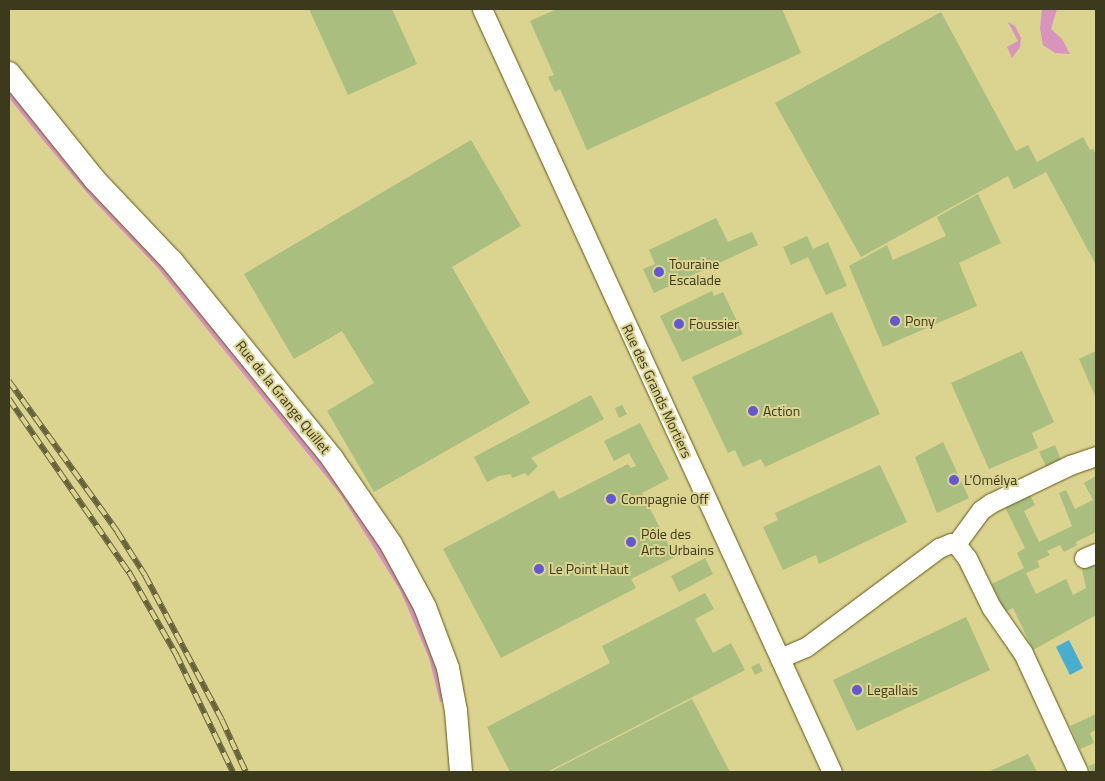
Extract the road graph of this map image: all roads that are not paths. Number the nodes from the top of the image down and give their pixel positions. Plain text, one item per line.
1 (482, 9) edge
2 (9, 73) edge
3 (1096, 456) edge
4 (956, 544) junction
5 (780, 658) junction
6 (461, 772) edge
7 (832, 772) edge
8 (1078, 772) edge

1 - 5 street, Rue des Grands Mortiers
2 - 6 street, Rue de la Grange Quillet
3 - 4 street
4 - 5 street
4 - 8 street
5 - 7 street, Rue des Grands Mortiers

